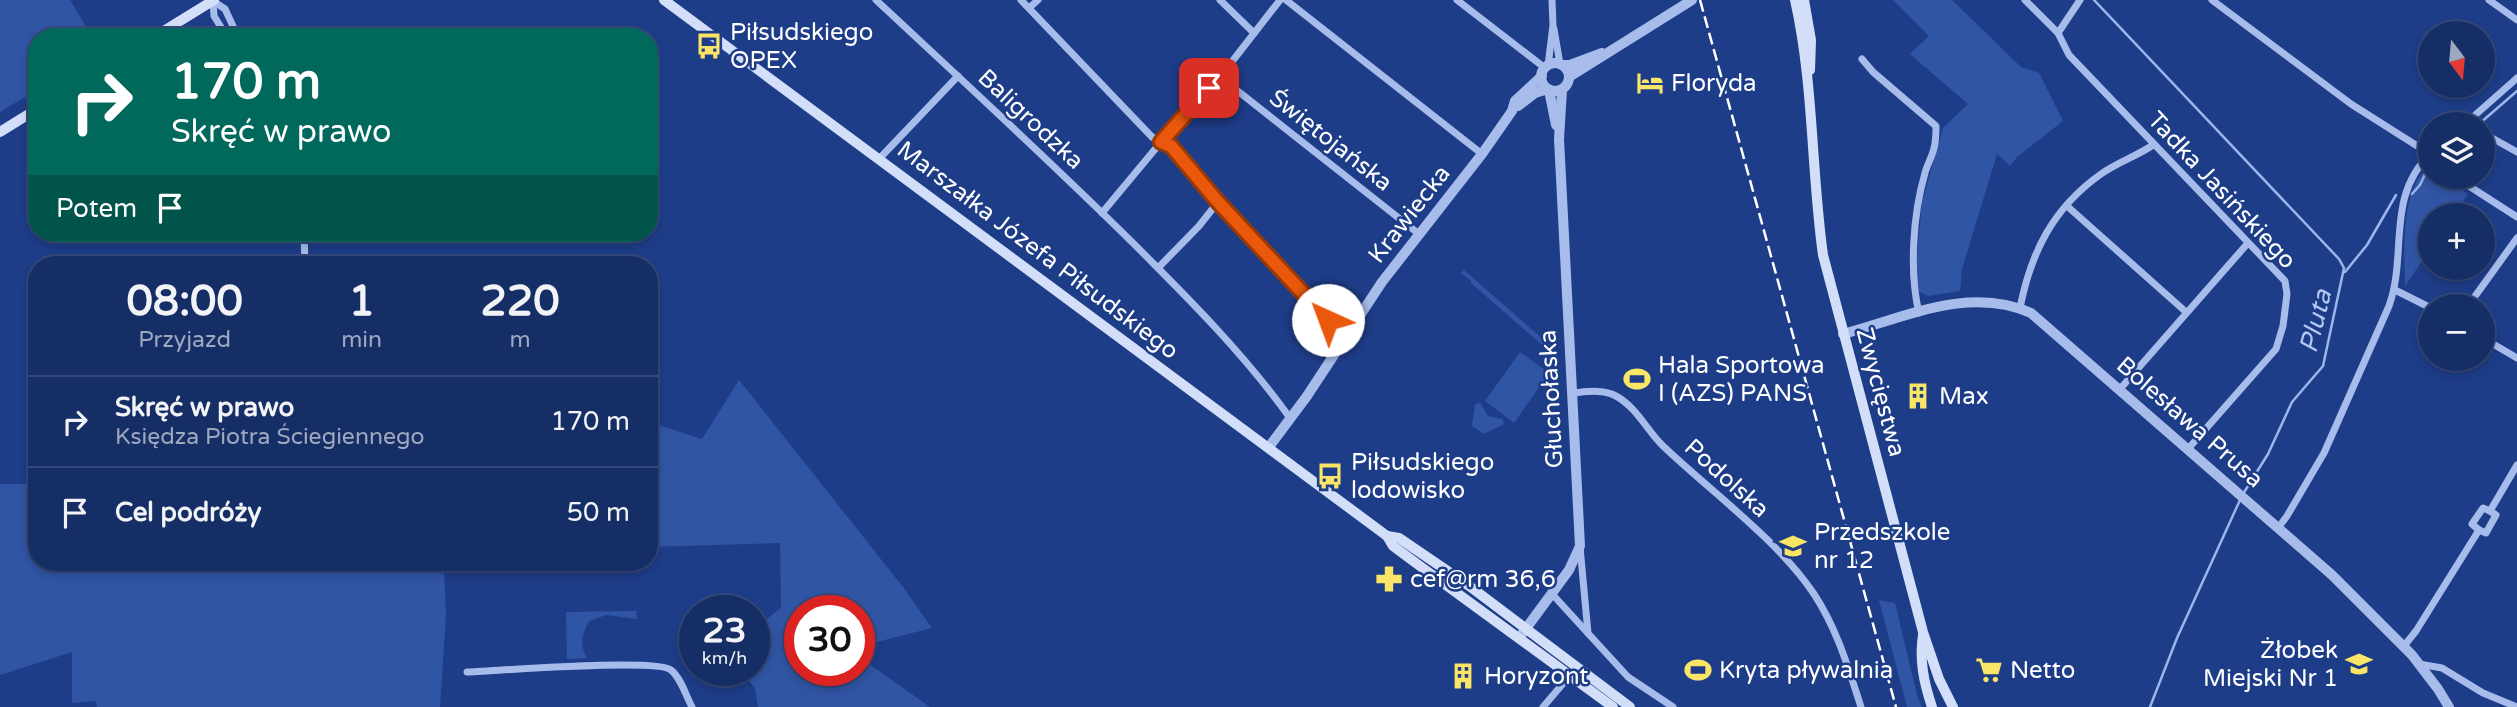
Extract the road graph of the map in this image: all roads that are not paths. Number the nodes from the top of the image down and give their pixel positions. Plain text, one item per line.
1 (214, 0) edge
2 (664, 0) edge
3 (876, 0) edge
4 (1021, 0) edge
5 (1038, 0) edge
6 (1220, 0) edge
7 (1280, 0) edge
8 (1286, 0) edge
9 (1457, 0) edge
10 (1552, 0) edge
11 (1692, 0) edge
12 (1795, 0) edge
13 (1804, 0) edge
14 (2025, 0) edge
15 (2080, 0) edge
16 (2212, 0) edge
17 (2489, 0) edge
18 (1029, 8) junction
19 (2517, 20) edge
20 (169, 28) edge
21 (221, 28) edge
22 (234, 28) edge
23 (1254, 33) junction
24 (2058, 33) junction
25 (1612, 50) junction
26 (1862, 59) dead end
27 (1551, 68) junction
28 (958, 76) junction
29 (1220, 77) junction
30 (1569, 78) junction
31 (2517, 78) edge
32 (1809, 80) junction
33 (1548, 89) junction
34 (1562, 90) junction
35 (1512, 111) junction
36 (2480, 112) edge
37 (28, 115) edge
38 (0, 132) edge
39 (1559, 139) junction
40 (2495, 140) edge
41 (1161, 142) junction
42 (2153, 145) junction
43 (2418, 148) edge
44 (2517, 152) edge
45 (1482, 154) junction
46 (879, 159) junction
47 (2418, 169) edge
48 (2474, 189) edge
49 (1218, 202) junction
50 (2067, 206) junction
51 (1102, 213) junction
52 (2517, 217) edge
53 (1419, 234) junction
54 (2517, 238) edge
55 (2248, 243) junction
56 (1158, 268) junction
57 (2395, 290) junction
58 (2477, 294) edge
59 (2418, 302) edge
60 (2020, 308) junction
61 (2186, 312) junction
62 (1919, 313) junction
63 (1843, 334) junction
64 (1345, 338) junction
65 (2495, 344) edge
66 (2516, 355) edge
67 (2120, 389) junction
68 (1572, 393) junction
69 (1290, 418) junction
70 (1269, 447) junction
71 (2188, 449) junction
72 (2517, 466) edge
73 (2490, 510) junction
74 (2278, 528) junction
75 (2479, 530) junction
76 (1580, 546) junction
77 (1553, 594) junction
78 (1923, 632) junction
79 (1523, 633) junction
80 (1588, 634) junction
81 (2404, 646) junction
82 (2419, 664) junction
83 (1574, 670) junction
84 (467, 672) dead end
85 (692, 707) edge
86 (1543, 707) edge
87 (1613, 707) edge
88 (1630, 707) edge
89 (1673, 707) edge
90 (1861, 707) edge
91 (1932, 707) edge
92 (1953, 707) edge
93 (2449, 707) edge
94 (2517, 707) edge

1 - 20 main road
1 - 21 street
1 - 22 street
2 - 46 main road, Marszałka Józefa Piłsudskiego
3 - 28 street, Baligrodzka
4 - 18 street
5 - 18 street
6 - 23 street
7 - 23 street
8 - 45 street
9 - 27 street
10 - 27 street
11 - 25 street, Krawiecka
12 - 32 main road, Zwycięstwa
13 - 32 main road, Zwycięstwa
14 - 24 street
15 - 24 street
16 - 43 street
17 - 19 street
18 - 41 street
23 - 29 street
24 - 42 street, Tadka Jasińskiego
25 - 27 street, Krawiecka
25 - 30 street, Krawiecka
26 - 62 street
27 - 30 street
27 - 33 street
27 - 35 street, Krawiecka
28 - 46 street
28 - 51 street, Baligrodzka
29 - 41 street
29 - 53 street, Świętojańska
30 - 34 street
31 - 36 street
32 - 63 main road, Zwycięstwa
33 - 34 street
33 - 35 street, Krawiecka
33 - 39 street, Głuchołaska
34 - 39 street, Głuchołaska
35 - 45 street, Krawiecka
37 - 38 main road
39 - 68 street, Głuchołaska
40 - 44 street
41 - 49 street
41 - 51 street
42 - 50 street
42 - 55 street, Tadka Jasińskiego
45 - 53 street, Krawiecka
46 - 70 main road, Marszałka Józefa Piłsudskiego
47 - 57 street
48 - 52 street
49 - 56 street
49 - 64 street
50 - 60 street
50 - 61 street
51 - 56 street, Baligrodzka
53 - 64 street, Krawiecka
54 - 58 street
55 - 61 street
55 - 71 street, Tadka Jasińskiego
56 - 69 street, Baligrodzka
57 - 59 street
57 - 74 street
60 - 62 street, Bolesława Prusa
60 - 67 street, Bolesława Prusa
61 - 67 street
62 - 63 street, Bolesława Prusa
63 - 78 main road, Zwycięstwa
64 - 69 street, Krawiecka
65 - 66 street
67 - 71 street, Bolesława Prusa
68 - 76 street, Głuchołaska
68 - 90 street, Podolska
69 - 70 street, Krawiecka
70 - 79 main road, Marszałka Józefa Piłsudskiego
71 - 74 street, Bolesława Prusa
72 - 73 street
73 - 75 street
73 - 75 street
74 - 81 street, Bolesława Prusa
75 - 81 street
76 - 77 street
76 - 80 street
77 - 79 street
77 - 80 street
78 - 91 main road
78 - 92 main road, Zwycięstwa
79 - 83 main road, Marszałka Józefa Piłsudskiego
80 - 89 street
81 - 82 street, Bolesława Prusa
82 - 93 street, Bolesława Prusa
82 - 94 street
83 - 86 street
83 - 87 main road, Marszałka Józefa Piłsudskiego
83 - 88 main road, Marszałka Józefa Piłsudskiego
84 - 85 street

